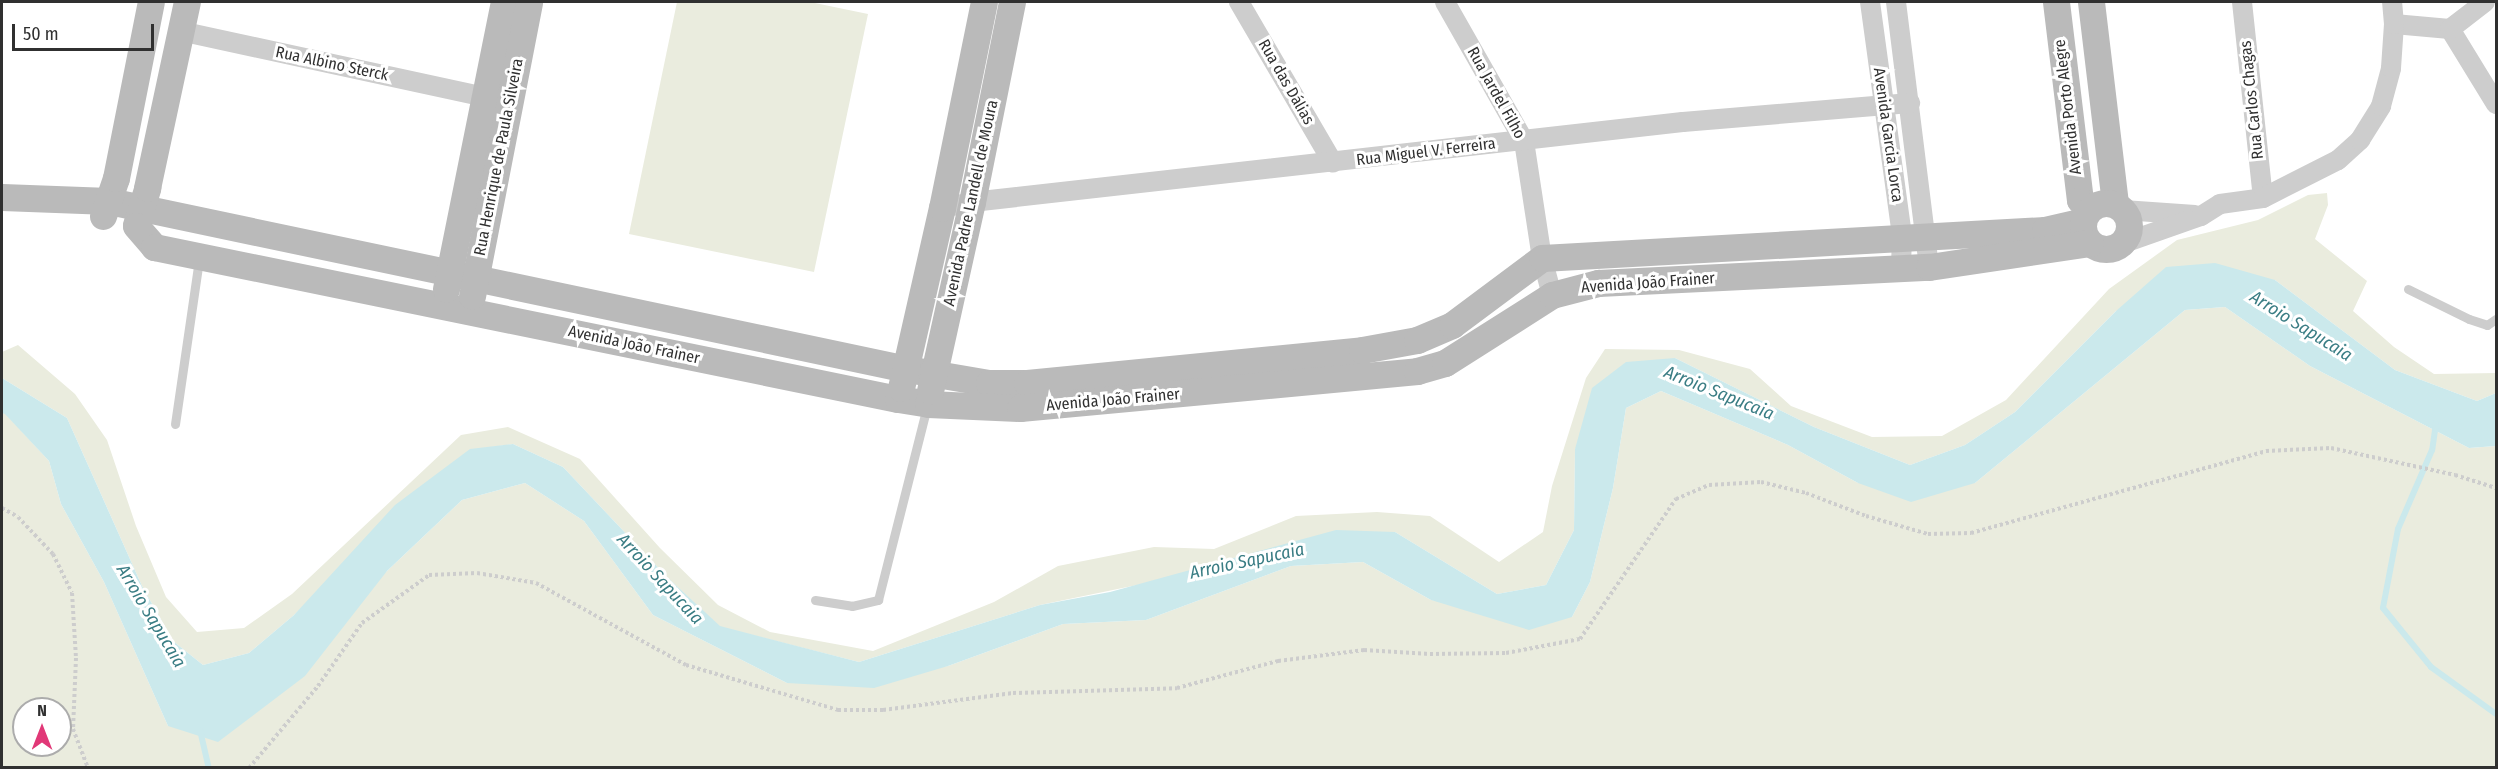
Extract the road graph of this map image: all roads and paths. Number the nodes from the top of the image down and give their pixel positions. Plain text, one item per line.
1 (151, 2) edge
2 (187, 2) edge
3 (504, 2) edge
4 (529, 2) edge
5 (984, 2) edge
6 (1012, 2) edge
7 (1239, 2) edge
8 (1445, 2) edge
9 (1870, 2) edge
10 (1896, 2) edge
11 (2056, 2) edge
12 (2091, 2) edge
13 (2242, 2) edge
14 (2392, 2) edge
15 (2485, 2) edge
16 (2394, 24) junction
17 (2450, 29) junction
18 (180, 31) junction
19 (484, 97) junction
20 (1910, 103) junction
21 (2496, 104) edge
22 (1883, 107) junction
23 (1524, 141) junction
24 (1333, 163) junction
25 (2, 197) edge
26 (2263, 198) junction
27 (972, 202) junction
28 (2119, 207) junction
29 (942, 208) junction
30 (106, 209) junction
31 (2200, 216) junction
32 (139, 218) junction
33 (2087, 225) junction
34 (1914, 237) junction
35 (2121, 244) junction
36 (199, 257) junction
37 (1542, 258) junction
38 (1929, 267) junction
39 (1901, 269) junction
40 (463, 275) junction
41 (2408, 289) dead end
42 (1552, 295) junction
43 (442, 306) junction
44 (469, 312) junction
45 (2496, 319) edge
46 (907, 369) junction
47 (934, 373) junction
48 (898, 399) junction
49 (928, 404) junction
50 (175, 424) dead end
51 (2496, 488) edge
52 (2, 508) edge
53 (815, 600) dead end
54 (88, 768) edge
55 (249, 768) edge

1 - 30 street
2 - 18 street
3 - 19 street, Rua Henrique de Paula Silveira
4 - 40 street, Rua Henrique de Paula Silveira
5 - 29 street, Avenida Padre Landell de Moura
6 - 27 street, Avenida Padre Landell de Moura
7 - 24 street, Rua das Dálias
8 - 23 street, Rua Jardel Filho
9 - 22 street, Avenida Garcia Lorca
10 - 20 street, Avenida Garcia Lorca
11 - 33 street, Avenida Porto Alegre
12 - 28 street, Avenida Porto Alegre
13 - 26 street, Rua Carlos Chagas
14 - 16 street
15 - 17 street
16 - 17 street
16 - 26 street
17 - 21 street
18 - 19 street, Rua Albino Sterck
18 - 32 street
19 - 40 street, Rua Henrique de Paula Silveira
20 - 22 street, Rua Miguel V. Ferreira
20 - 34 street, Avenida Garcia Lorca
22 - 23 street, Rua Miguel V. Ferreira
22 - 34 street, Avenida Garcia Lorca
23 - 24 street, Rua Miguel V. Ferreira
23 - 37 street, Rua Jardel Filho
24 - 27 street, Rua Miguel V. Ferreira
25 - 30 street
26 - 31 street
27 - 29 street, Rua Miguel V. Ferreira
27 - 47 street, Avenida Padre Landell de Moura
28 - 31 street
28 - 33 street
28 - 35 street
29 - 46 street, Avenida Padre Landell de Moura
30 - 32 street
31 - 35 street
32 - 36 street, Avenida João Frainer
32 - 40 street, Avenida João Frainer
33 - 34 street, Avenida João Frainer
33 - 35 street
33 - 38 street, Avenida João Frainer
34 - 37 street, Avenida João Frainer
34 - 38 street, Avenida Garcia Lorca
34 - 39 street, Avenida Garcia Lorca
36 - 43 street, Avenida João Frainer
36 - 50 lane
37 - 42 street, Rua Jardel Filho
37 - 47 street, Avenida João Frainer
38 - 39 street, Avenida João Frainer
39 - 42 street, Avenida João Frainer
40 - 43 street, Rua Henrique de Paula Silveira
40 - 44 street, Rua Henrique de Paula Silveira
40 - 46 street, Avenida João Frainer
41 - 45 lane
42 - 49 street, Avenida João Frainer
43 - 44 street, Avenida João Frainer
44 - 48 street, Avenida João Frainer
46 - 47 street, Avenida João Frainer
46 - 48 street, Avenida Padre Landell de Moura
47 - 49 street, Avenida Padre Landell de Moura
48 - 49 street, Avenida João Frainer
49 - 53 lane
51 - 55 path
52 - 54 path

